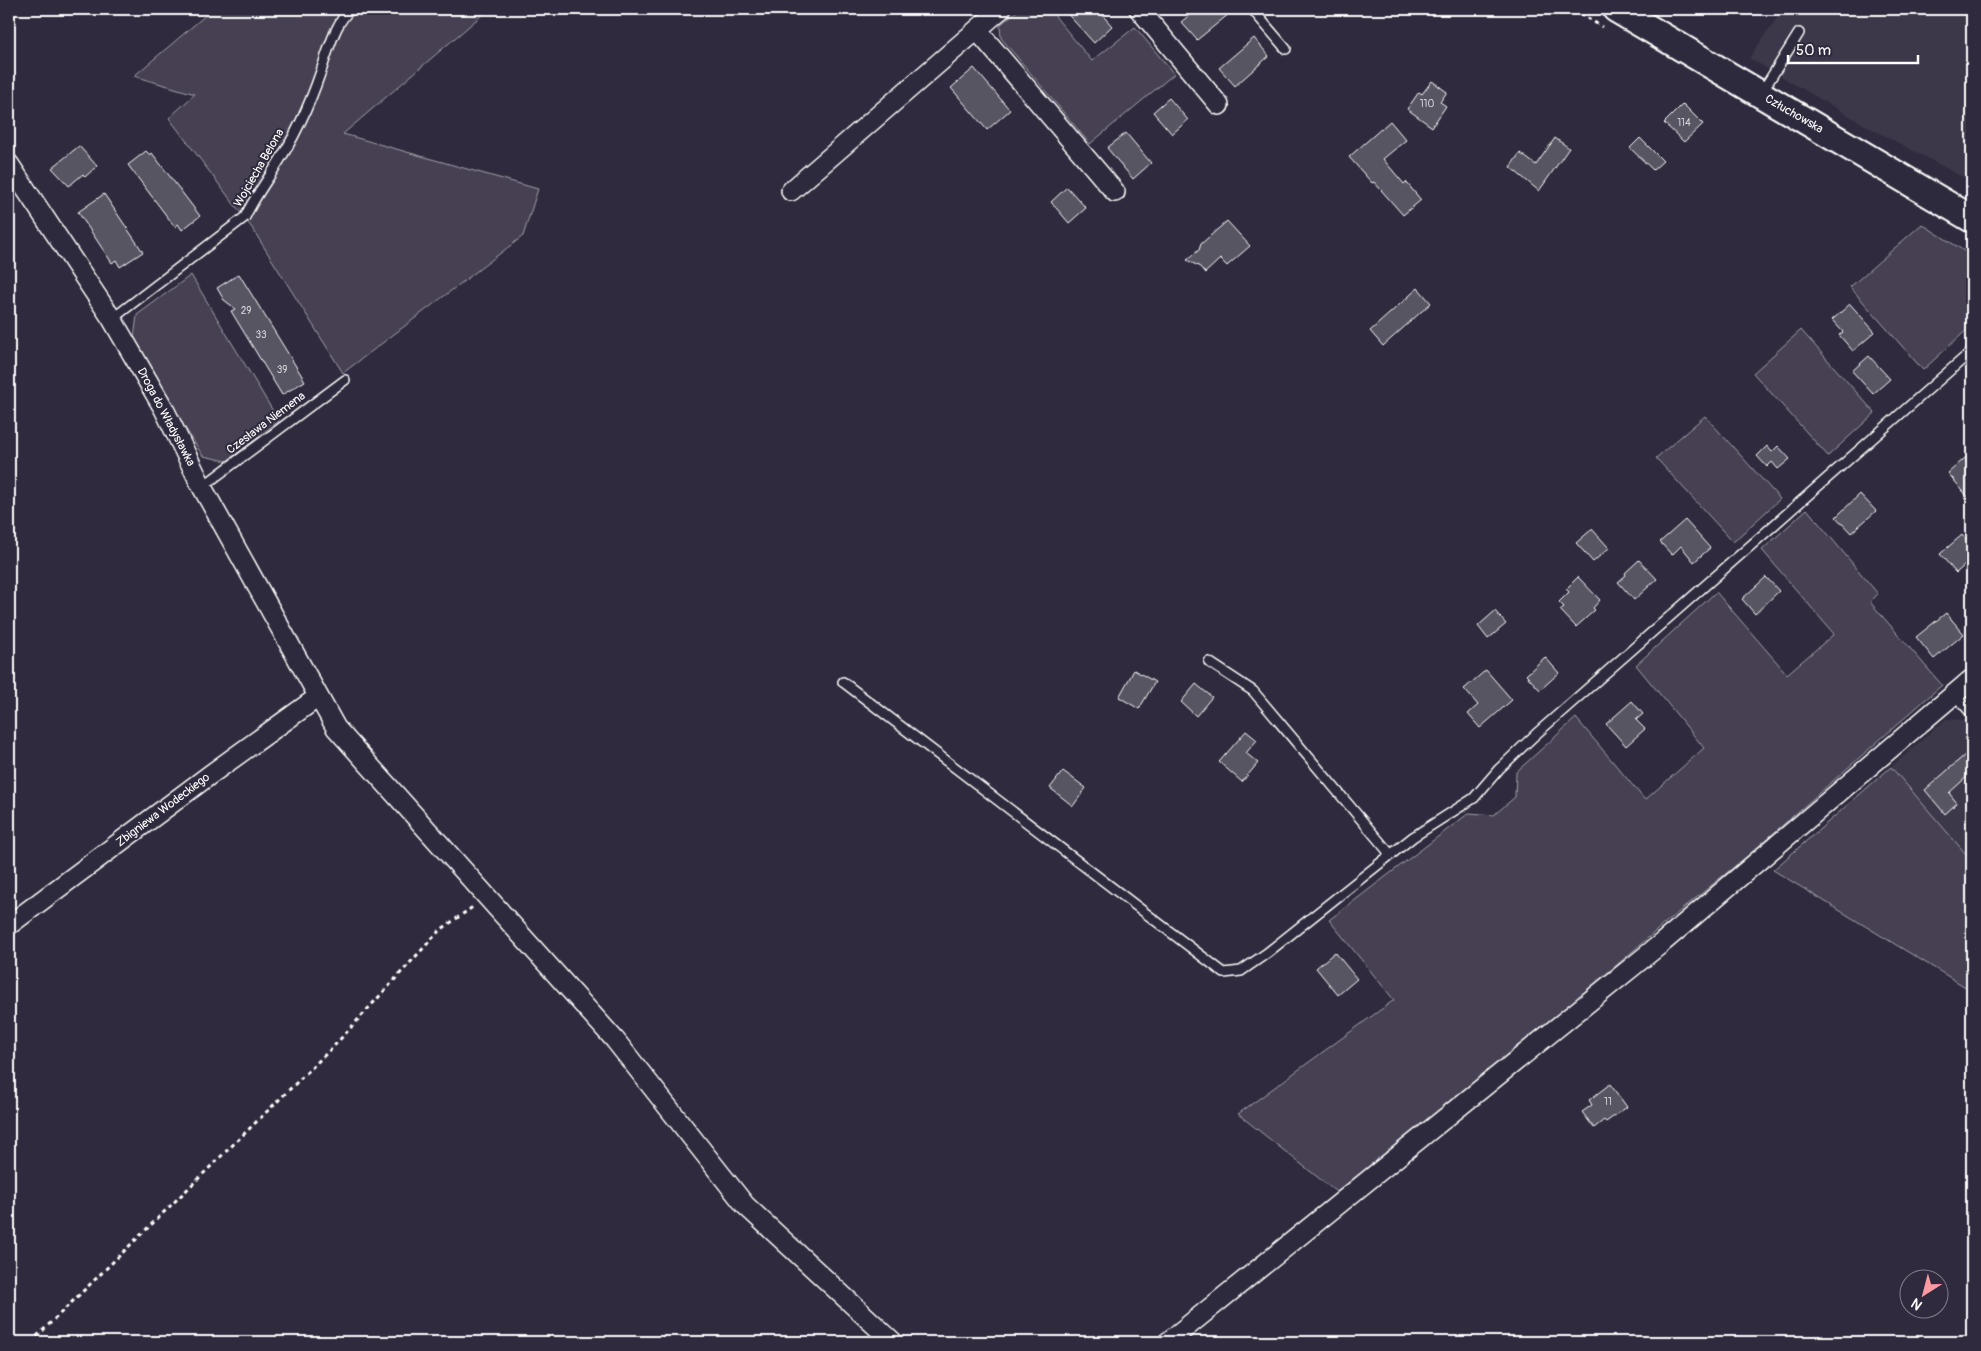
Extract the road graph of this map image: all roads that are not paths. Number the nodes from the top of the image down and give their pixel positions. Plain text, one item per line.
1 (351, 9) edge
2 (1001, 9) edge
3 (1139, 9) edge
4 (1252, 9) edge
5 (1616, 9) edge
6 (977, 30) junction
7 (1799, 33) dead end
8 (1286, 49) dead end
9 (1760, 94) junction
10 (1219, 105) dead end
11 (9, 164) edge
12 (791, 191) dead end
13 (1115, 192) dead end
14 (1972, 219) edge
15 (112, 319) junction
16 (1972, 351) edge
17 (345, 380) dead end
18 (202, 487) junction
19 (1209, 662) dead end
20 (1972, 679) edge
21 (843, 682) dead end
22 (1954, 694) junction
23 (318, 697) junction
24 (1972, 714) edge
25 (1391, 855) junction
26 (9, 925) edge
27 (893, 1342) edge
28 (1168, 1342) edge

1 - 15 lane, Wojciecha Belona
2 - 6 street
3 - 10 street
4 - 8 lane
5 - 9 main road, Człuchowska
6 - 12 street
6 - 13 street
7 - 9 lane
9 - 14 main road, Człuchowska
11 - 15 street, Droga do Władysławka
15 - 18 street, Droga do Władysławka
16 - 25 lane
17 - 18 lane, Czesława Niemena
18 - 23 street, Droga do Władysławka
19 - 25 lane
20 - 22 street
21 - 25 lane
22 - 24 lane
22 - 28 street
23 - 26 street, Zbigniewa Wodeckiego
23 - 27 street, Droga do Władysławka

